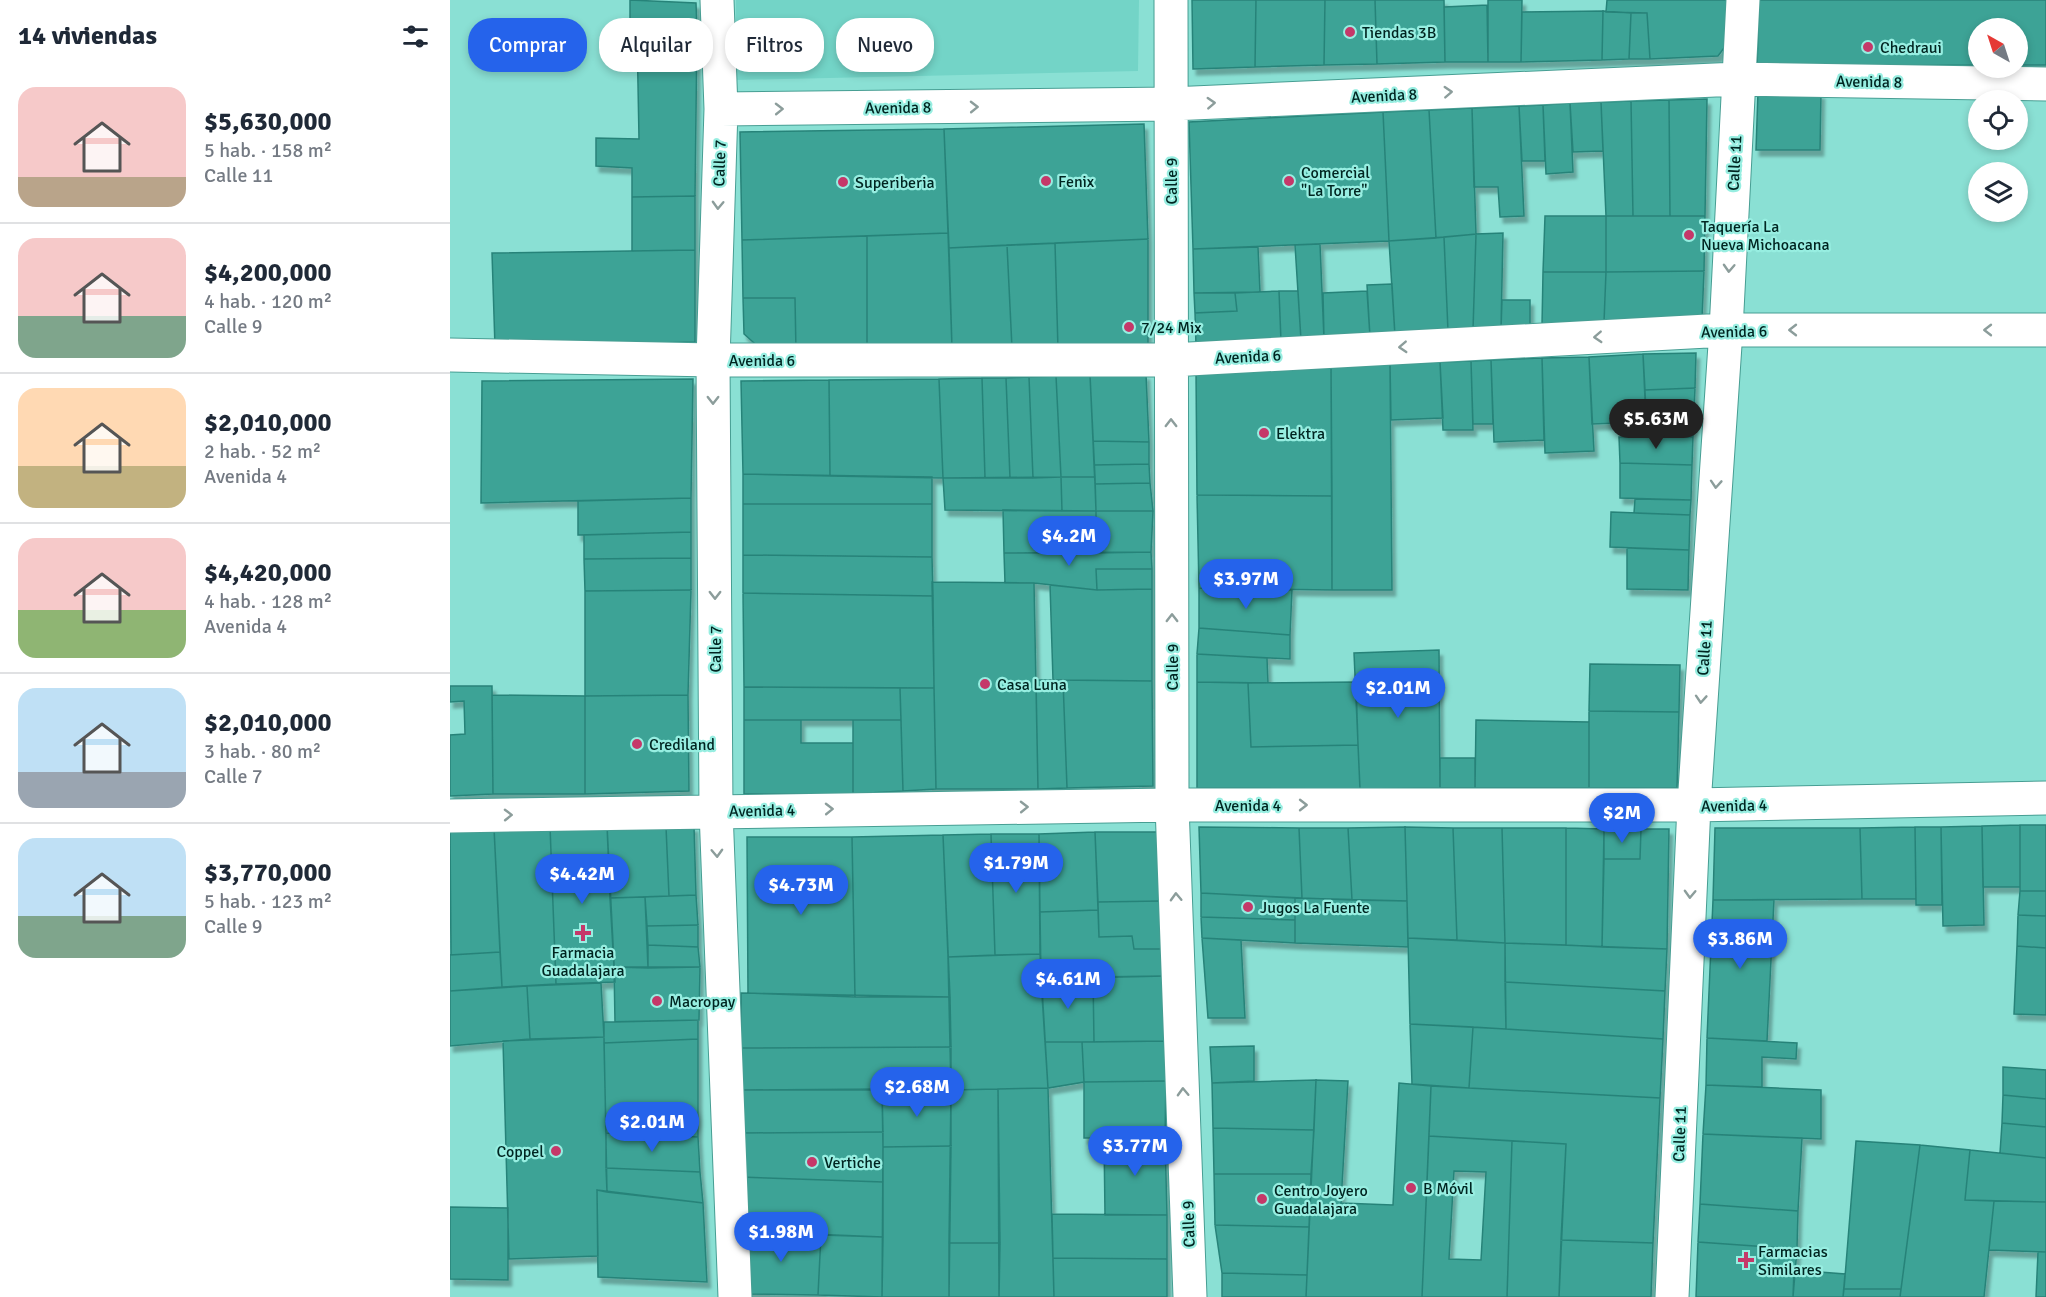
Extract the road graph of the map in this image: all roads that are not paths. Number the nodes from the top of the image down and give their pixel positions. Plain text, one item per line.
1 (717, 0) edge
2 (1171, 0) edge
3 (1743, 0) edge
4 (1738, 79) junction
5 (2046, 84) edge
6 (1171, 104) junction
7 (721, 109) junction
8 (1726, 330) junction
9 (2046, 330) edge
10 (450, 355) edge
11 (713, 360) junction
12 (1171, 360) junction
13 (2046, 798) edge
14 (1172, 805) junction
15 (1694, 806) junction
16 (716, 811) junction
17 (450, 816) edge
18 (735, 1297) edge
19 (1191, 1297) edge
20 (1672, 1297) edge

1 - 7 street, Calle 7
2 - 6 street, Calle 9
3 - 4 street, Calle 11
4 - 5 street, Avenida 8
6 -> 4 street, Avenida 8
4 -> 8 street, Calle 11
7 -> 6 street, Avenida 8
6 - 12 street, Calle 9
7 -> 11 street, Calle 7
9 -> 8 street, Avenida 6
8 -> 12 street, Avenida 6
8 -> 15 street, Calle 11
10 - 11 street, Avenida 6
11 - 12 street, Avenida 6
11 -> 16 street, Calle 7
14 -> 12 street, Calle 9
13 - 15 street, Avenida 4
14 -> 15 street, Avenida 4
16 -> 14 street, Avenida 4
19 -> 14 street, Calle 9
15 -> 20 street, Calle 11
17 -> 16 street, Avenida 4
16 -> 18 street, Calle 7

